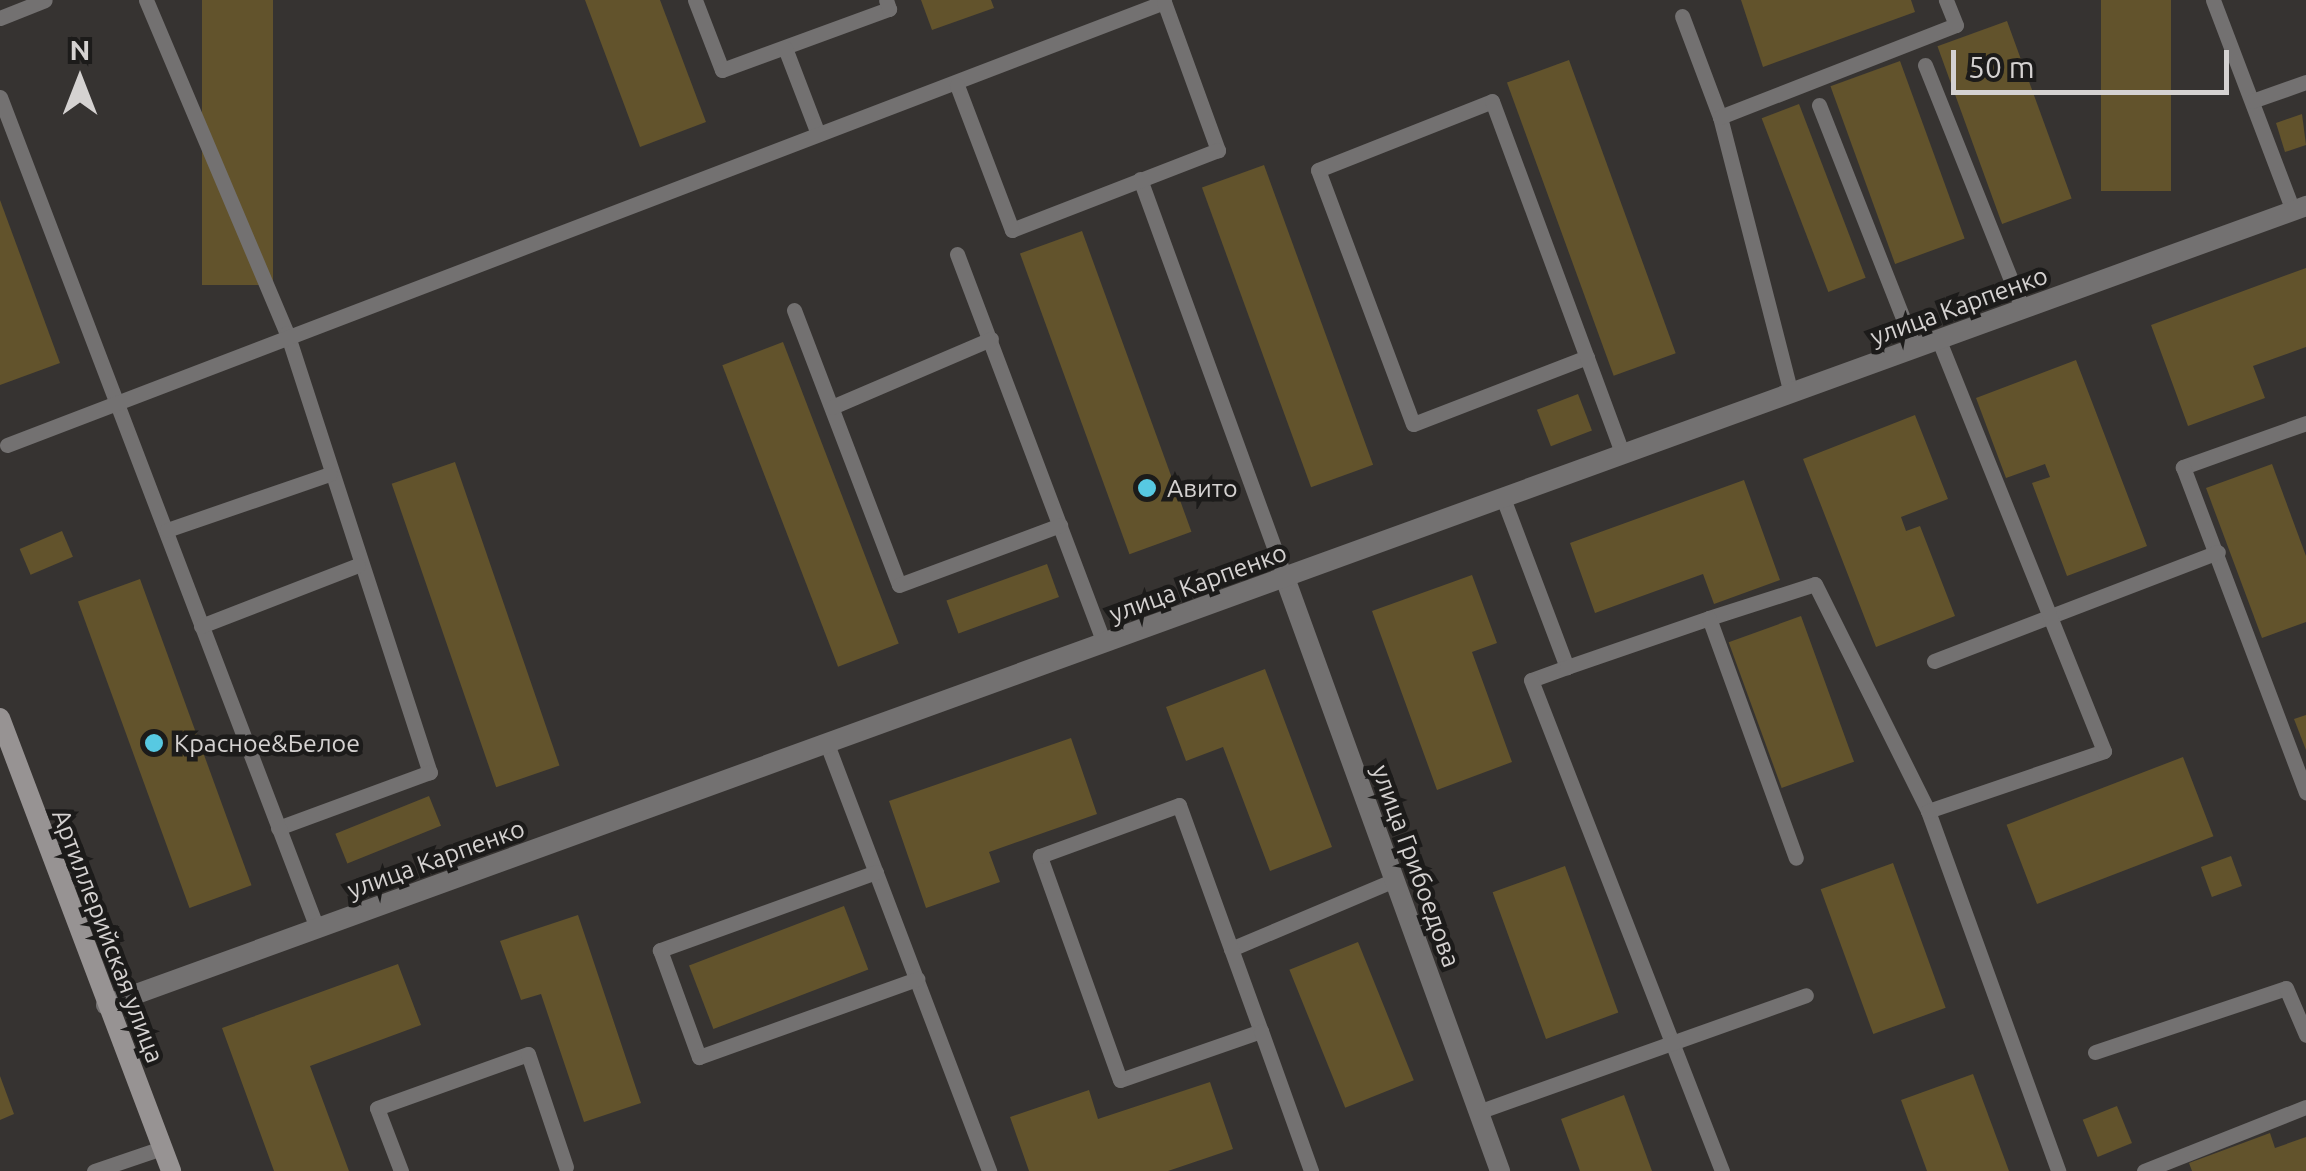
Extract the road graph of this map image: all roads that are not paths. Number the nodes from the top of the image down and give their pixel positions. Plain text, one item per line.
1 (45, 0) edge
2 (146, 0) edge
3 (695, 0) edge
4 (886, 0) edge
5 (1946, 0) edge
6 (2213, 0) edge
7 (1682, 16) dead end
8 (0, 18) edge
9 (785, 48) junction
10 (1925, 65) dead end
11 (2306, 82) edge
12 (957, 84) junction
13 (0, 97) edge
14 (2252, 100) junction
15 (1820, 105) dead end
16 (1720, 116) junction
17 (818, 134) junction
18 (1140, 179) junction
19 (2300, 209) edge
20 (958, 254) dead end
21 (794, 310) dead end
22 (2023, 310) junction
23 (287, 333) junction
24 (990, 340) junction
25 (1939, 340) junction
26 (1915, 348) junction
27 (1586, 357) junction
28 (1790, 394) junction
29 (110, 404) junction
30 (832, 407) junction
31 (2306, 423) edge
32 (7, 445) dead end
33 (1623, 455) junction
34 (330, 474) junction
35 (1503, 498) junction
36 (1060, 525) junction
37 (167, 530) junction
38 (2218, 552) junction
39 (358, 565) junction
40 (1285, 578) junction
41 (2051, 617) junction
42 (1709, 618) junction
43 (202, 626) junction
44 (1104, 644) junction
45 (1934, 661) dead end
46 (1567, 667) junction
47 (0, 718) edge
48 (828, 744) junction
49 (2306, 794) edge
50 (1928, 811) junction
51 (278, 828) junction
52 (1796, 858) dead end
53 (876, 872) junction
54 (1394, 880) junction
55 (317, 928) junction
56 (1231, 949) junction
57 (916, 979) junction
58 (1806, 995) dead end
59 (106, 1006) junction
60 (1261, 1031) junction
61 (2306, 1035) edge
62 (1674, 1040) junction
63 (2095, 1052) dead end
64 (2306, 1106) edge
65 (1478, 1112) junction
66 (162, 1148) junction
67 (566, 1167) dead end
68 (94, 1171) edge
69 (170, 1171) edge
70 (401, 1171) edge
71 (989, 1171) edge
72 (1311, 1171) edge
73 (1500, 1171) edge
74 (1722, 1171) edge
75 (2058, 1171) edge
76 (2144, 1171) edge

1 - 8 lane
2 - 23 lane
3 - 9 lane
4 - 9 lane
5 - 16 lane
6 - 14 lane
7 - 16 lane
9 - 17 lane
10 - 22 lane
11 - 14 lane
12 - 17 lane
12 - 18 lane
12 - 18 lane
13 - 29 lane
14 - 19 lane
15 - 26 lane
16 - 28 lane
17 - 23 lane
18 - 40 lane
19 - 22 street, улица Карпенко
20 - 24 lane
21 - 30 lane
22 - 25 street, улица Карпенко
23 - 29 lane
23 - 34 lane
24 - 30 lane
24 - 36 lane
25 - 26 street, улица Карпенко
25 - 41 lane
26 - 28 street, улица Карпенко
27 - 27 lane
27 - 33 lane
28 - 33 street, улица Карпенко
29 - 32 lane
29 - 37 lane
30 - 36 lane
31 - 38 lane
33 - 35 street, улица Карпенко
34 - 37 lane
34 - 39 lane
35 - 40 street, улица Карпенко
35 - 46 lane
36 - 44 lane
37 - 43 lane
38 - 41 lane
38 - 49 lane
39 - 43 lane
39 - 51 lane
40 - 44 street, улица Карпенко
40 - 54 street, улица Грибоедова
41 - 45 lane
41 - 50 lane
42 - 46 lane
42 - 50 lane
42 - 52 lane
43 - 51 lane
44 - 48 street, улица Карпенко
46 - 62 lane
47 - 59 street, Артиллерийская улица
48 - 53 lane
48 - 55 street, улица Карпенко
50 - 75 lane
51 - 55 lane
53 - 57 lane
53 - 57 lane
54 - 56 lane
54 - 65 street, улица Грибоедова
55 - 59 street, улица Карпенко
56 - 60 lane
56 - 60 lane
57 - 71 lane
58 - 62 lane
59 - 66 street, Артиллерийская улица
60 - 72 lane
61 - 63 lane
62 - 65 lane
62 - 74 lane
64 - 76 lane
65 - 73 street, улица Грибоедова
66 - 68 lane
66 - 69 street, Артиллерийская улица
67 - 70 lane

